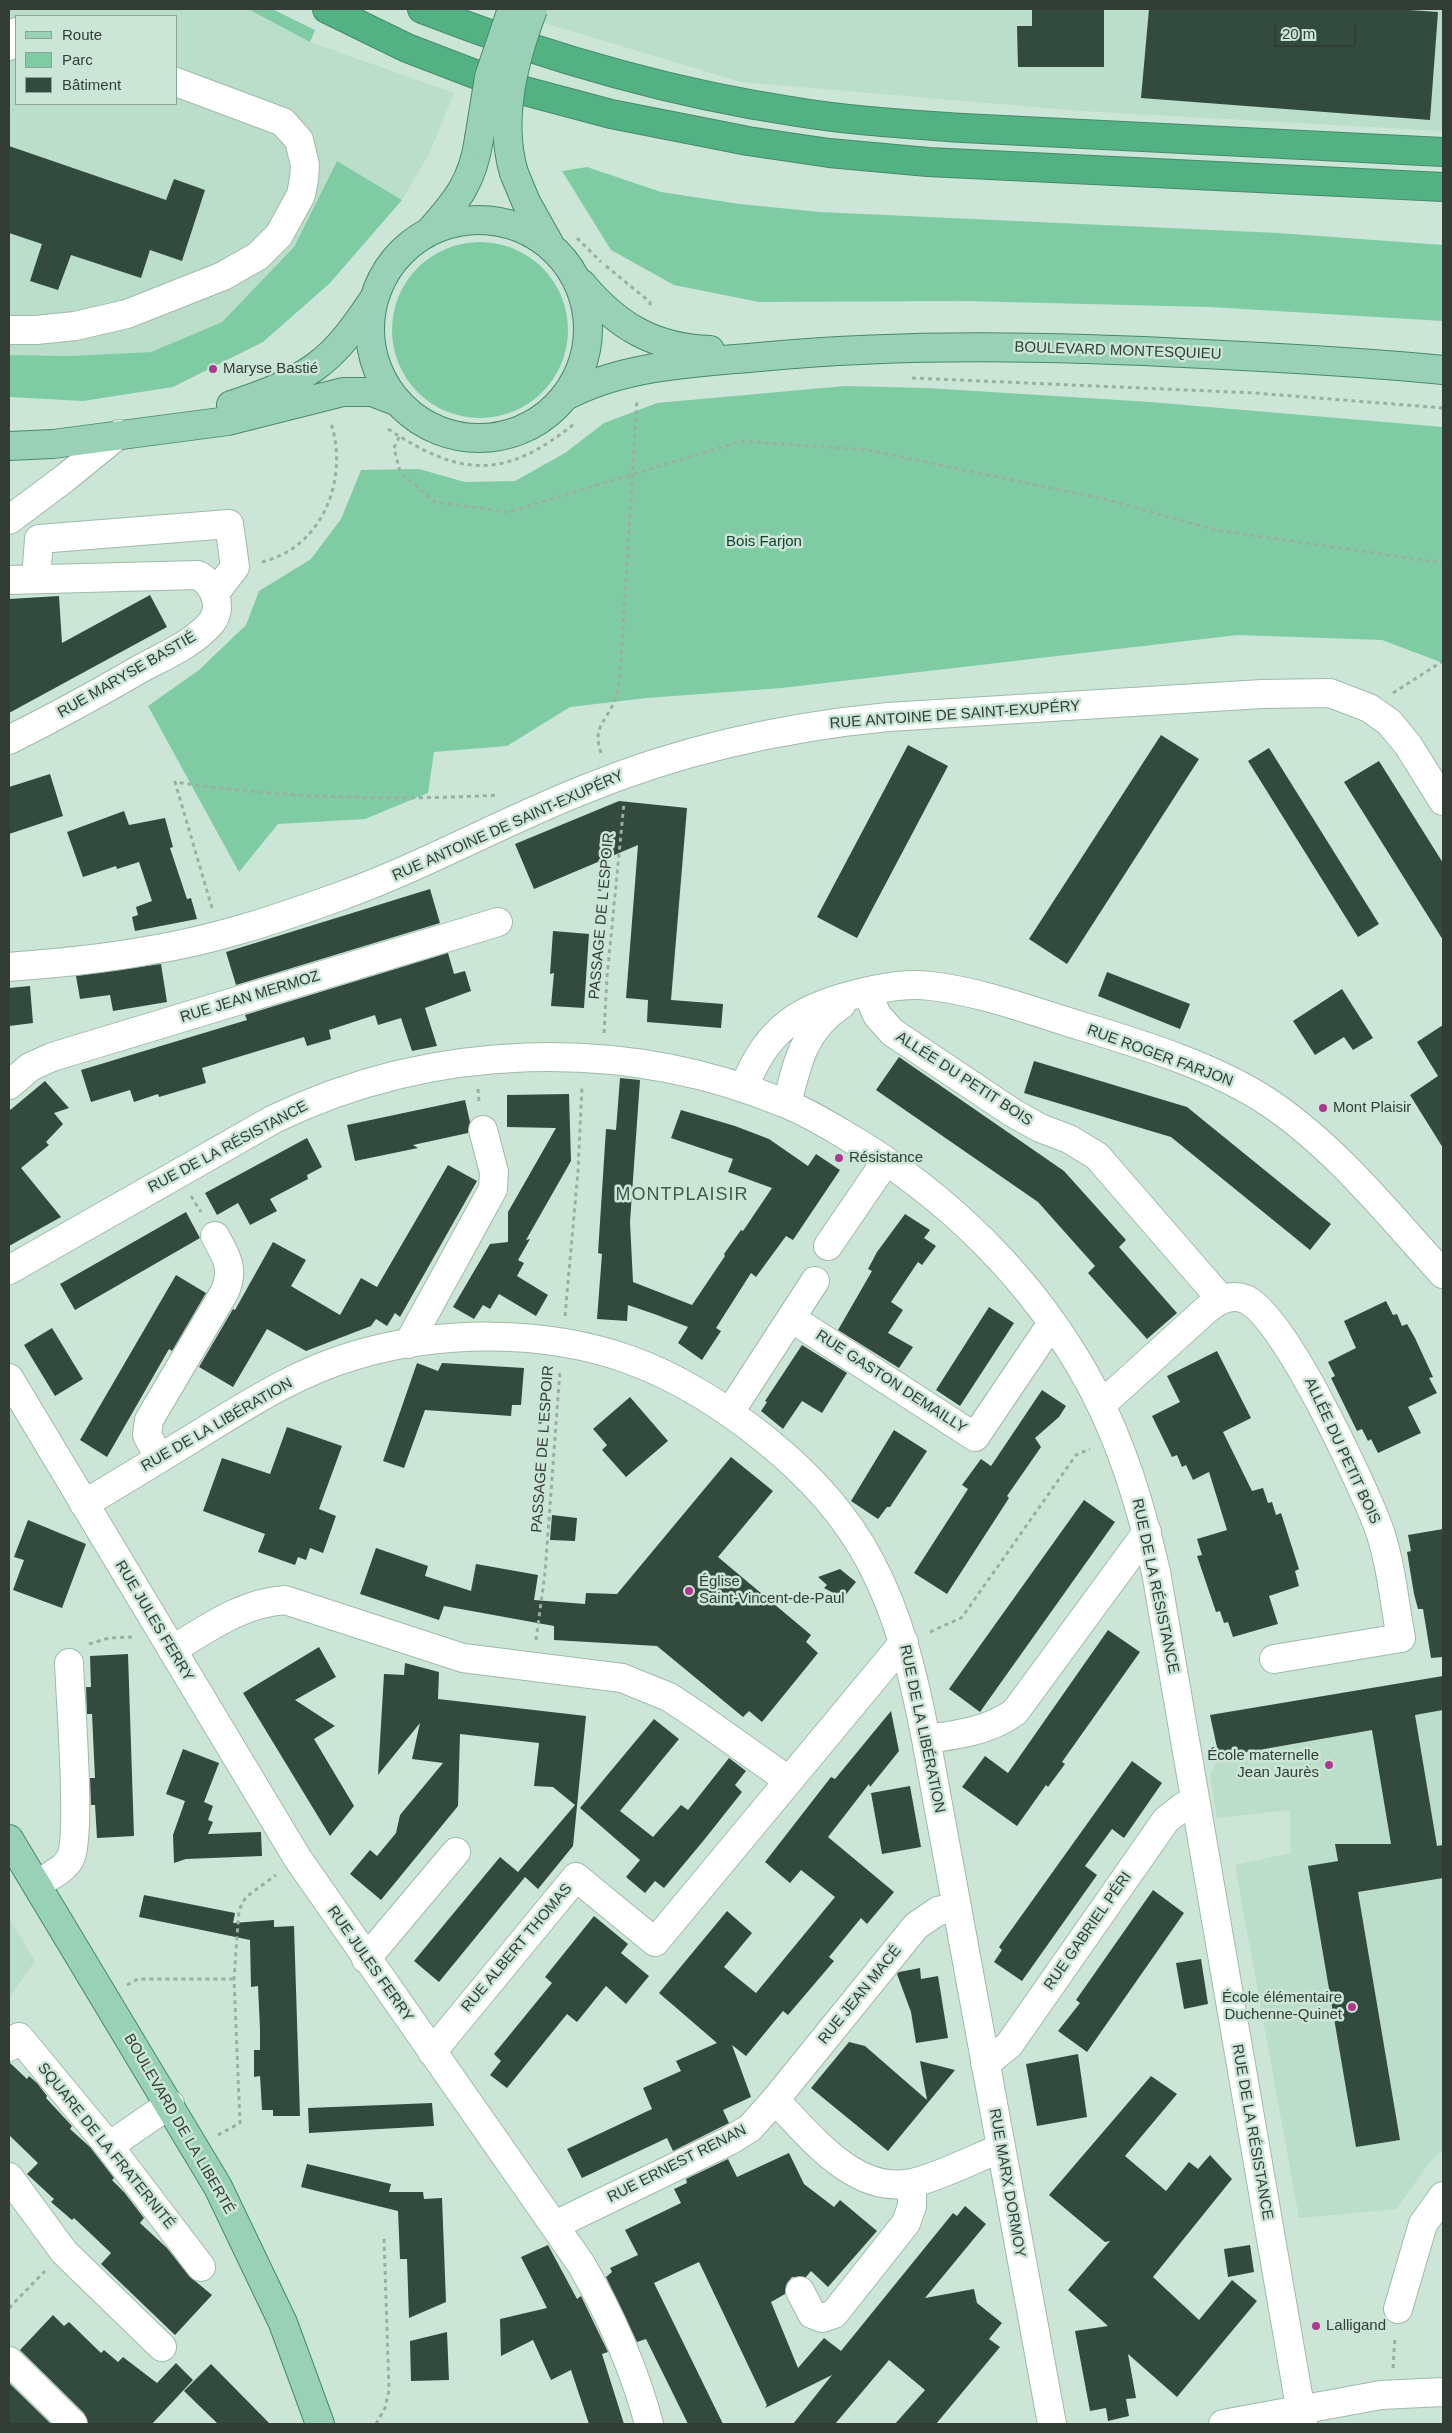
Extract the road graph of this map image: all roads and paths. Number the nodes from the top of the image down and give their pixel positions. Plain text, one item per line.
1 (327, 9) edge
2 (422, 9) edge
3 (512, 9) edge
4 (532, 9) edge
5 (15, 34) edge
6 (9, 46) edge
7 (178, 83) edge
8 (1443, 152) edge
9 (1443, 187) edge
10 (428, 233) junction
11 (563, 242) junction
12 (572, 272) junction
13 (374, 299) junction
14 (650, 311) dead end
15 (9, 330) edge
16 (791, 354) junction
17 (1443, 370) edge
18 (906, 378) dead end
19 (638, 394) dead end
20 (564, 397) junction
21 (398, 402) junction
22 (1443, 408) edge
23 (330, 417) dead end
24 (578, 421) dead end
25 (380, 425) dead end
26 (119, 434) junction
27 (399, 437) junction
28 (9, 446) edge
29 (632, 475) junction
30 (9, 520) edge
31 (1443, 563) edge
32 (235, 567) junction
33 (36, 579) junction
34 (9, 580) edge
35 (215, 593) junction
36 (1443, 661) edge
37 (1369, 708) junction
38 (9, 740) edge
39 (611, 766) junction
40 (501, 795) dead end
41 (1443, 801) edge
42 (498, 922) dead end
43 (220, 935) junction
44 (9, 968) edge
45 (867, 992) junction
46 (593, 1058) junction
47 (474, 1062) junction
48 (9, 1085) edge
49 (744, 1088) junction
50 (787, 1104) junction
51 (483, 1130) joint
52 (886, 1161) junction
53 (178, 1173) junction
54 (215, 1236) joint
55 (828, 1246) dead end
56 (9, 1270) edge
57 (1443, 1274) edge
58 (814, 1281) dead end
59 (1221, 1299) junction
60 (791, 1318) junction
61 (1052, 1322) junction
62 (408, 1344) junction
63 (562, 1344) junction
64 (9, 1378) edge
65 (1101, 1405) junction
66 (730, 1412) junction
67 (1116, 1438) junction
68 (159, 1458) junction
69 (84, 1504) junction
70 (1147, 1532) junction
71 (166, 1639) junction
72 (904, 1642) junction
73 (1274, 1658) dead end
74 (68, 1664) joint
75 (531, 1668) junction
76 (926, 1739) junction
77 (788, 1780) junction
78 (1195, 1802) junction
79 (9, 1839) edge
80 (456, 1852) dead end
81 (298, 1859) junction
82 (37, 1884) junction
83 (956, 1907) junction
84 (962, 1941) joint
85 (366, 1959) junction
86 (234, 1979) junction
87 (105, 1997) junction
88 (9, 2047) edge
89 (432, 2052) junction
90 (985, 2064) junction
91 (775, 2100) junction
92 (170, 2104) junction
93 (109, 2146) junction
94 (195, 2148) junction
95 (1001, 2148) junction
96 (9, 2177) edge
97 (912, 2183) junction
98 (1443, 2196) edge
99 (554, 2225) junction
100 (384, 2238) dead end
101 (64, 2252) junction
102 (201, 2267) dead end
103 (800, 2291) dead end
104 (9, 2308) edge
105 (1398, 2309) joint
106 (162, 2347) dead end
107 (9, 2361) edge
108 (1393, 2370) dead end
109 (1443, 2392) edge
110 (1302, 2417) edge
111 (73, 2424) edge
112 (320, 2424) edge
113 (376, 2424) edge
114 (649, 2424) edge
115 (1052, 2424) edge
116 (1223, 2424) edge

1 - 9 highway
2 - 8 highway
3 - 10 main road, bridge
4 - 11 main road, bridge
5 - 6 street
7 - 15 street
10 - 11 main road
10 - 13 main road
11 - 12 main road, BOULEVARD MONTESQUIEU
11 - 14 path
12 - 16 main road, BOULEVARD MONTESQUIEU
12 - 20 main road
13 - 21 main road
13 - 26 main road
16 - 17 main road, BOULEVARD MONTESQUIEU
16 - 20 main road, BOULEVARD MONTESQUIEU
18 - 22 path
19 - 29 path, PASSAGE DE L'ESPOIR
20 - 21 main road
21 - 26 main road
23 - 32 path
24 - 27 path
25 - 27 path
26 - 28 main road
26 - 30 street
27 - 29 path
29 - 31 path
29 - 39 path, PASSAGE DE L'ESPOIR
32 - 33 street
32 - 35 street
33 - 34 street
33 - 35 street
35 - 38 street, RUE MARYSE BASTIÉ
36 - 37 path
37 - 39 street, RUE ANTOINE DE SAINT-EXUPÉRY
37 - 41 street, RUE ANTOINE DE SAINT-EXUPÉRY
39 - 43 street, RUE ANTOINE DE SAINT-EXUPÉRY
39 - 46 path, PASSAGE DE L'ESPOIR
40 - 43 path
42 - 48 street, RUE JEAN MERMOZ
43 - 44 street, RUE ANTOINE DE SAINT-EXUPÉRY
45 - 49 street, RUE ROGER FARJON
45 - 50 street, RUE ROGER FARJON
45 - 57 street, RUE ROGER FARJON
45 - 59 street, ALLÉE DU PETIT BOIS
46 - 47 street, RUE DE LA RÉSISTANCE
46 - 49 street, RUE DE LA RÉSISTANCE
46 - 63 path, PASSAGE DE L'ESPOIR
47 - 51 path
47 - 53 street, RUE DE LA RÉSISTANCE
49 - 50 street, RUE DE LA RÉSISTANCE
50 - 52 street, RUE DE LA RÉSISTANCE
51 - 62 street
52 - 55 street
52 - 61 street, RUE DE LA RÉSISTANCE
53 - 54 path
53 - 56 street, RUE DE LA RÉSISTANCE
54 - 68 street
58 - 60 street
59 - 65 street
59 - 73 street, ALLÉE DU PETIT BOIS
60 - 61 street, RUE GASTON DEMAILLY
60 - 66 street
61 - 65 street, RUE DE LA RÉSISTANCE
62 - 63 street, RUE DE LA LIBÉRATION
62 - 68 street, RUE DE LA LIBÉRATION
63 - 66 street, RUE DE LA LIBÉRATION
63 - 75 path, PASSAGE DE L'ESPOIR
64 - 69 street, RUE JULES FERRY
65 - 67 street, RUE DE LA RÉSISTANCE
66 - 72 street, RUE DE LA LIBÉRATION
67 - 70 street, RUE DE LA RÉSISTANCE
67 - 72 path
68 - 69 street, RUE DE LA LIBÉRATION
69 - 71 street, RUE JULES FERRY
70 - 76 street
70 - 78 street, RUE DE LA RÉSISTANCE
71 - 74 path
71 - 75 street
71 - 81 street, RUE JULES FERRY
72 - 76 street, RUE DE LA LIBÉRATION
72 - 77 street
74 - 82 street
75 - 77 street
76 - 83 street, RUE DE LA LIBÉRATION
77 - 89 street, RUE ALBERT THOMAS
78 - 90 street, RUE GABRIEL PÉRI
78 - 110 street, RUE DE LA RÉSISTANCE
79 - 82 main road, BOULEVARD DE LA LIBERTÉ
80 - 85 street
81 - 85 street, RUE JULES FERRY
81 - 86 path
82 - 87 main road, BOULEVARD DE LA LIBERTÉ
83 - 84 street, RUE DE LA LIBÉRATION
83 - 91 street, RUE JEAN MACÉ
84 - 90 street, RUE MARX DORMOY
85 - 89 street, RUE JULES FERRY
86 - 87 path
86 - 94 path
87 - 92 main road, BOULEVARD DE LA LIBERTÉ
88 - 93 street, SQUARE DE LA FRATERNITÉ
89 - 99 street, RUE JULES FERRY
90 - 95 street, RUE MARX DORMOY
91 - 97 street
91 - 99 street, RUE ERNEST RENAN
92 - 93 street
92 - 94 main road, BOULEVARD DE LA LIBERTÉ
93 - 102 street, SQUARE DE LA FRATERNITÉ
94 - 112 main road, BOULEVARD DE LA LIBERTÉ
95 - 97 street
95 - 115 street, RUE MARX DORMOY
96 - 101 street
97 - 103 street
98 - 105 street
99 - 114 street, RUE JULES FERRY
100 - 113 path
101 - 104 path
101 - 106 street
105 - 108 path
107 - 111 street
109 - 110 street
110 - 116 street

